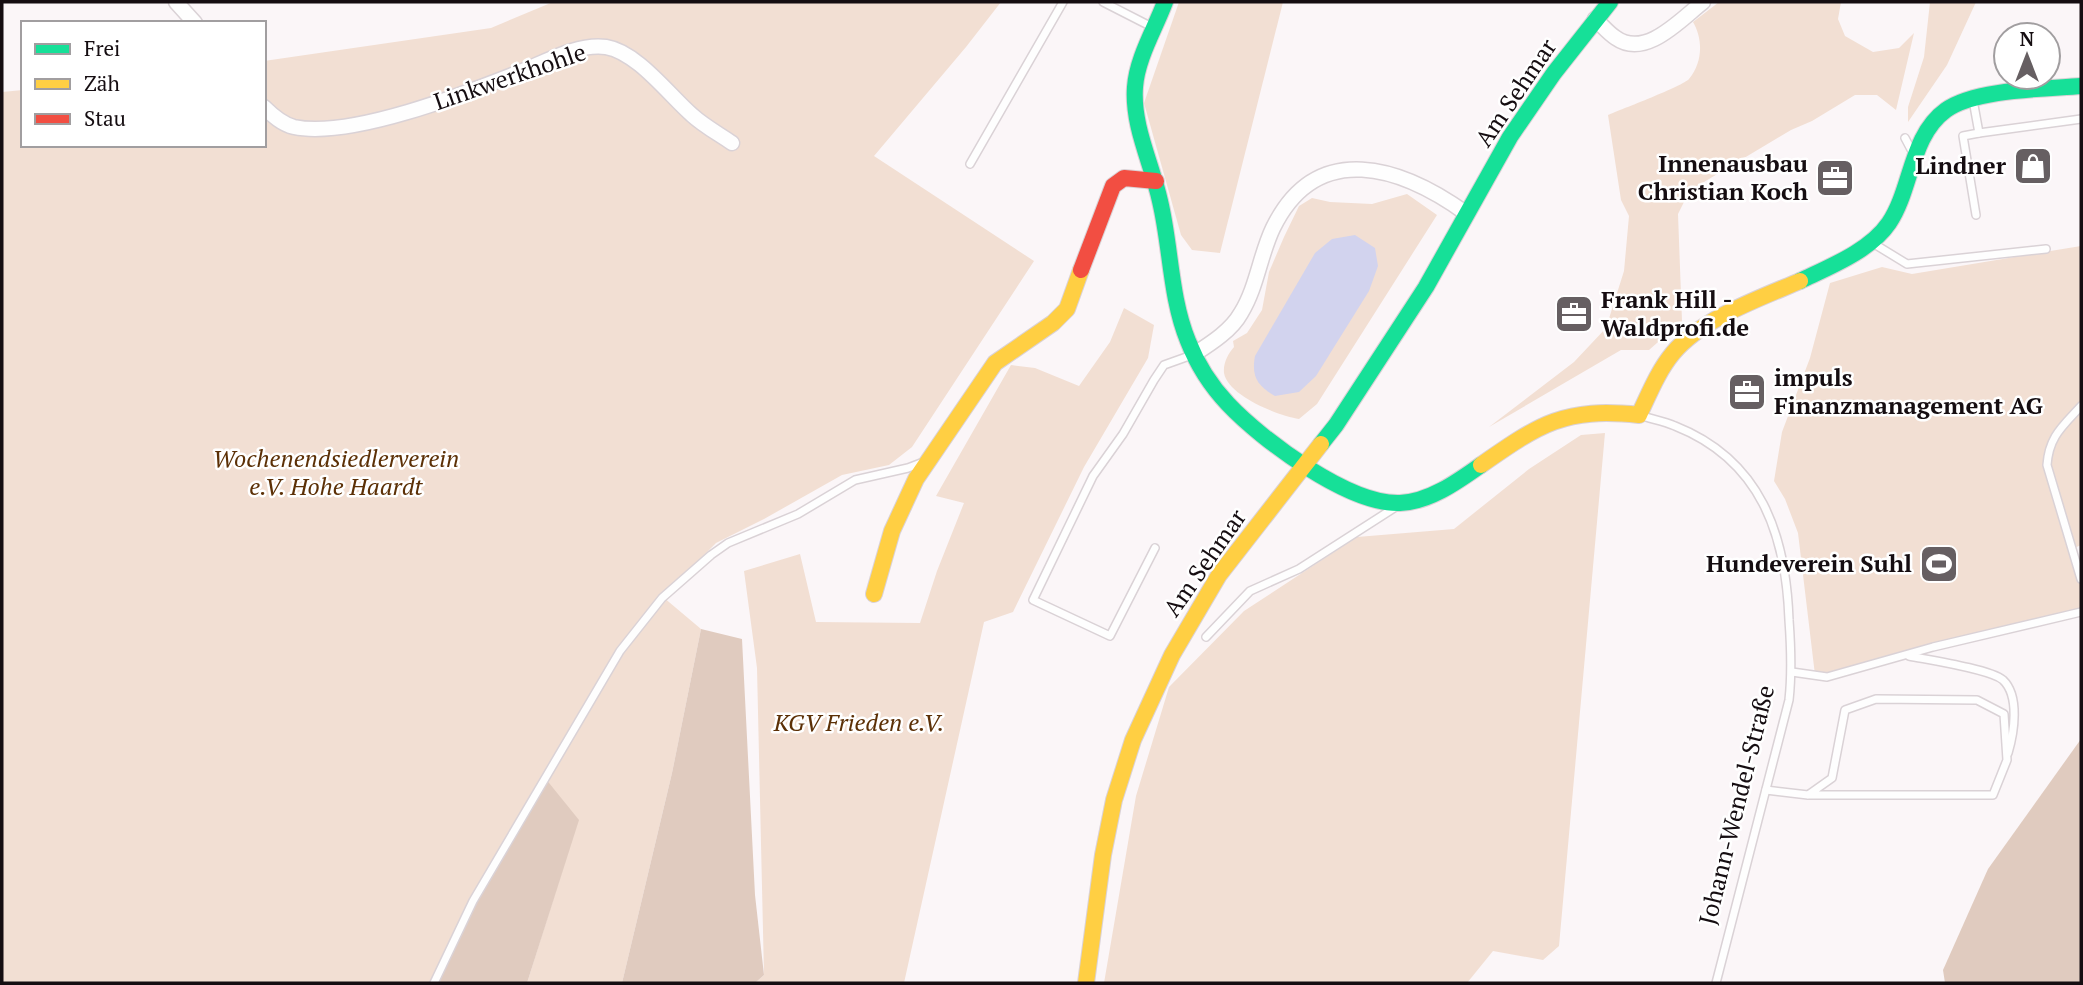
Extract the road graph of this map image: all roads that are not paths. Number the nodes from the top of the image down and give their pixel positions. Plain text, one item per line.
1 (176, 2) edge
2 (1063, 2) edge
3 (1103, 2) edge
4 (1165, 2) edge
5 (1610, 2) edge
6 (1703, 2) edge
7 (1595, 19) junction
8 (193, 21) edge
9 (1155, 29) junction
10 (2081, 86) edge
11 (1973, 100) junction
12 (266, 109) edge
13 (2081, 119) edge
14 (1979, 133) junction
15 (1905, 138) dead end
16 (732, 143) dead end
17 (1915, 157) junction
18 (970, 163) dead end
19 (1156, 181) junction
20 (1468, 214) junction
21 (1976, 215) dead end
22 (1870, 242) junction
23 (2046, 249) dead end
24 (1193, 355) junction
25 (2081, 406) edge
26 (1639, 415) junction
27 (929, 458) junction
28 (1305, 464) junction
29 (1401, 503) junction
30 (1155, 548) dead end
31 (2081, 579) edge
32 (874, 594) dead end
33 (2081, 612) edge
34 (1206, 637) dead end
35 (1905, 655) junction
36 (1792, 672) junction
37 (2007, 760) junction
38 (1766, 790) junction
39 (1808, 795) junction
40 (434, 983) edge
41 (1086, 983) edge
42 (1716, 983) edge

1 - 8 street
2 - 18 lane
3 - 9 lane
4 - 9 street, Johann-Wendel-Straße
5 - 7 street, Am Sehmar
6 - 7 street
7 - 20 street, Am Sehmar
9 - 19 street, Johann-Wendel-Straße
10 - 11 street
11 - 14 lane
11 - 17 street
12 - 16 street, Linkwerkhohle
13 - 14 lane
14 - 21 lane
15 - 17 lane
17 - 22 street
19 - 24 street, Johann-Wendel-Straße
19 - 27 street
20 - 24 street
20 - 28 street, Am Sehmar
22 - 23 lane
22 - 26 street
24 - 28 street, Johann-Wendel-Straße
24 - 30 lane
25 - 31 lane
26 - 29 street, Johann-Wendel-Straße
26 - 36 lane, Johann-Wendel-Straße
27 - 32 street
27 - 40 lane
28 - 29 street, Johann-Wendel-Straße
28 - 41 street, Am Sehmar
29 - 34 lane
33 - 35 lane
35 - 36 lane
35 - 37 lane
36 - 38 lane, Johann-Wendel-Straße
37 - 39 lane
37 - 39 lane
38 - 39 lane
38 - 42 lane, Johann-Wendel-Straße

